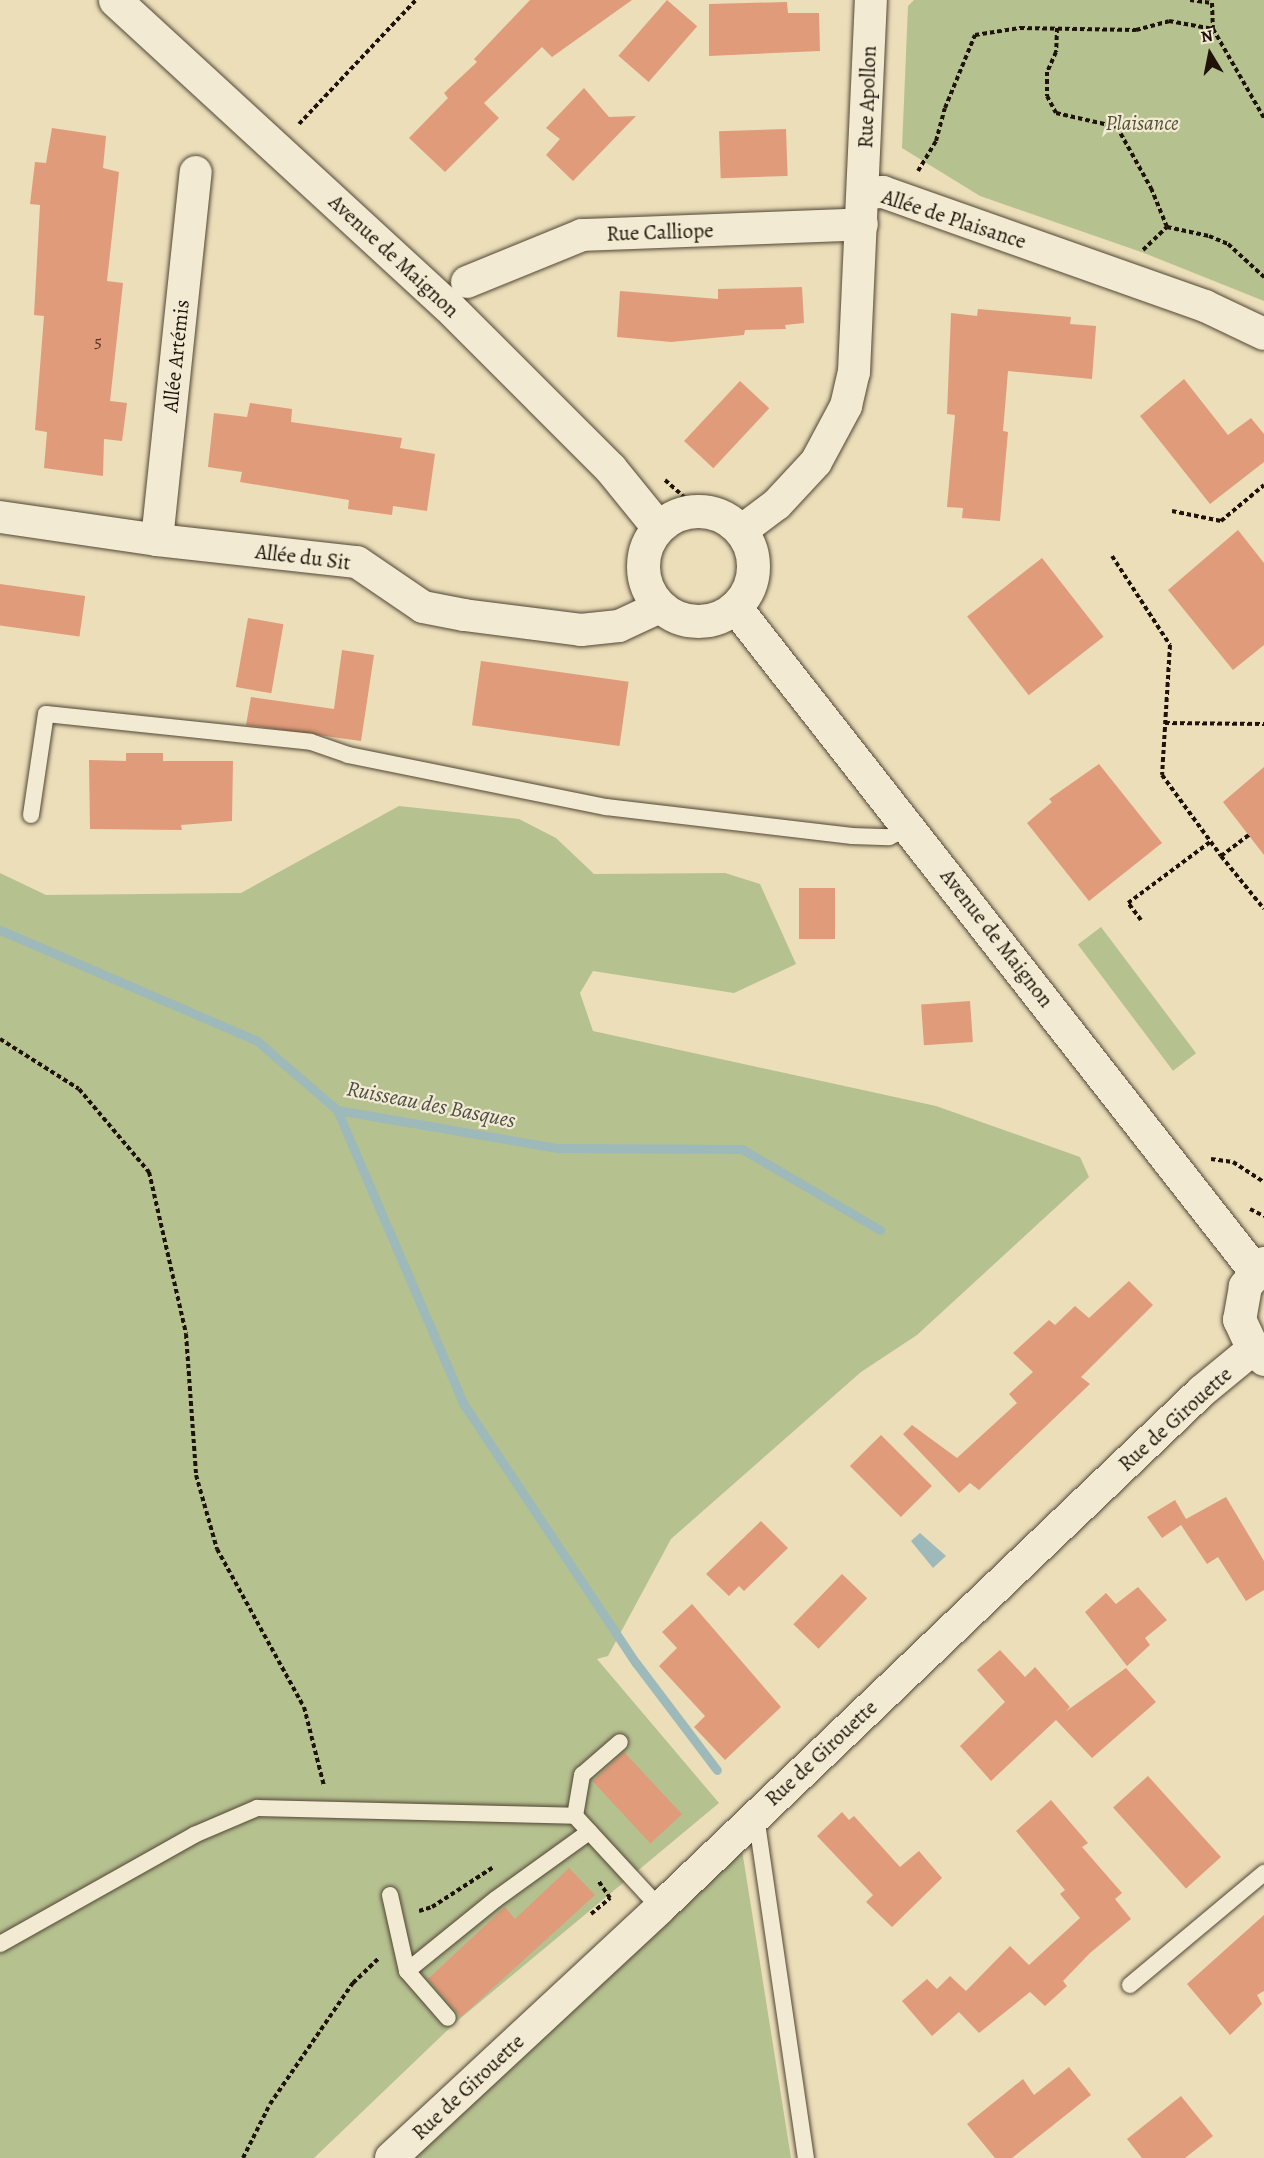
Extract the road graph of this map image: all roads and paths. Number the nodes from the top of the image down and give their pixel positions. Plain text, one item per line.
1 (116, 0) edge
2 (416, 0) edge
3 (871, 0) edge
4 (1190, 0) edge
5 (1212, 1) edge
6 (1057, 28) junction
7 (1213, 29) junction
8 (1264, 118) edge
9 (297, 126) dead end
10 (196, 172) dead end
11 (914, 178) dead end
12 (863, 209) junction
13 (1167, 227) junction
14 (1136, 260) dead end
15 (1264, 277) edge
16 (467, 282) dead end
17 (1264, 334) edge
18 (1264, 485) edge
19 (1172, 511) dead end
20 (0, 517) edge
21 (658, 527) junction
22 (741, 531) junction
23 (157, 540) junction
24 (1112, 556) dead end
25 (735, 607) junction
26 (660, 608) junction
27 (1165, 723) junction
28 (1264, 724) edge
29 (31, 815) dead end
30 (910, 827) junction
31 (1249, 835) dead end
32 (1210, 842) junction
33 (1221, 856) junction
34 (1264, 909) edge
35 (1142, 920) dead end
36 (0, 1039) edge
37 (1259, 1267) edge
38 (1258, 1354) edge
39 (620, 1742) dead end
40 (329, 1807) junction
41 (756, 1815) junction
42 (575, 1816) junction
43 (589, 1832) junction
44 (497, 1865) dead end
45 (590, 1871) dead end
46 (1264, 1873) edge
47 (390, 1895) dead end
48 (660, 1908) junction
49 (591, 1914) dead end
50 (395, 1918) junction
51 (400, 1938) junction
52 (0, 1944) edge
53 (407, 1971) junction
54 (1130, 1985) dead end
55 (448, 2018) dead end
56 (243, 2158) edge
57 (391, 2158) edge
58 (806, 2158) edge

1 - 21 street, Avenue de Maignon
2 - 9 path
3 - 12 street, Rue Apollon
4 - 5 path
5 - 7 path
6 - 7 path
6 - 11 path
6 - 13 path
7 - 8 path
10 - 23 street, Allée Artémis
12 - 16 street, Rue Calliope
12 - 17 street, Allée de Plaisance
12 - 22 street, Allée de Plaisance
13 - 14 path
13 - 15 path
18 - 19 path
20 - 23 street, Allée du Sit
21 - 22 street
21 - 26 street
22 - 25 street
23 - 26 street, Allée du Sit
24 - 27 path
25 - 26 street
25 - 30 street, Avenue de Maignon
27 - 28 path
27 - 32 path
29 - 30 lane
30 - 37 street, Avenue de Maignon
31 - 33 path
32 - 33 path
32 - 35 path
33 - 34 path
36 - 40 path
37 - 38 street
38 - 41 street, Rue de Girouette
39 - 42 lane
40 - 42 lane
40 - 52 lane
41 - 48 street, Rue de Girouette
41 - 58 lane
42 - 43 lane
43 - 48 lane
43 - 53 lane
44 - 50 path
45 - 49 path
46 - 54 lane
47 - 50 lane
48 - 57 street, Rue de Girouette
50 - 51 lane
51 - 53 lane
51 - 56 path
53 - 55 lane

